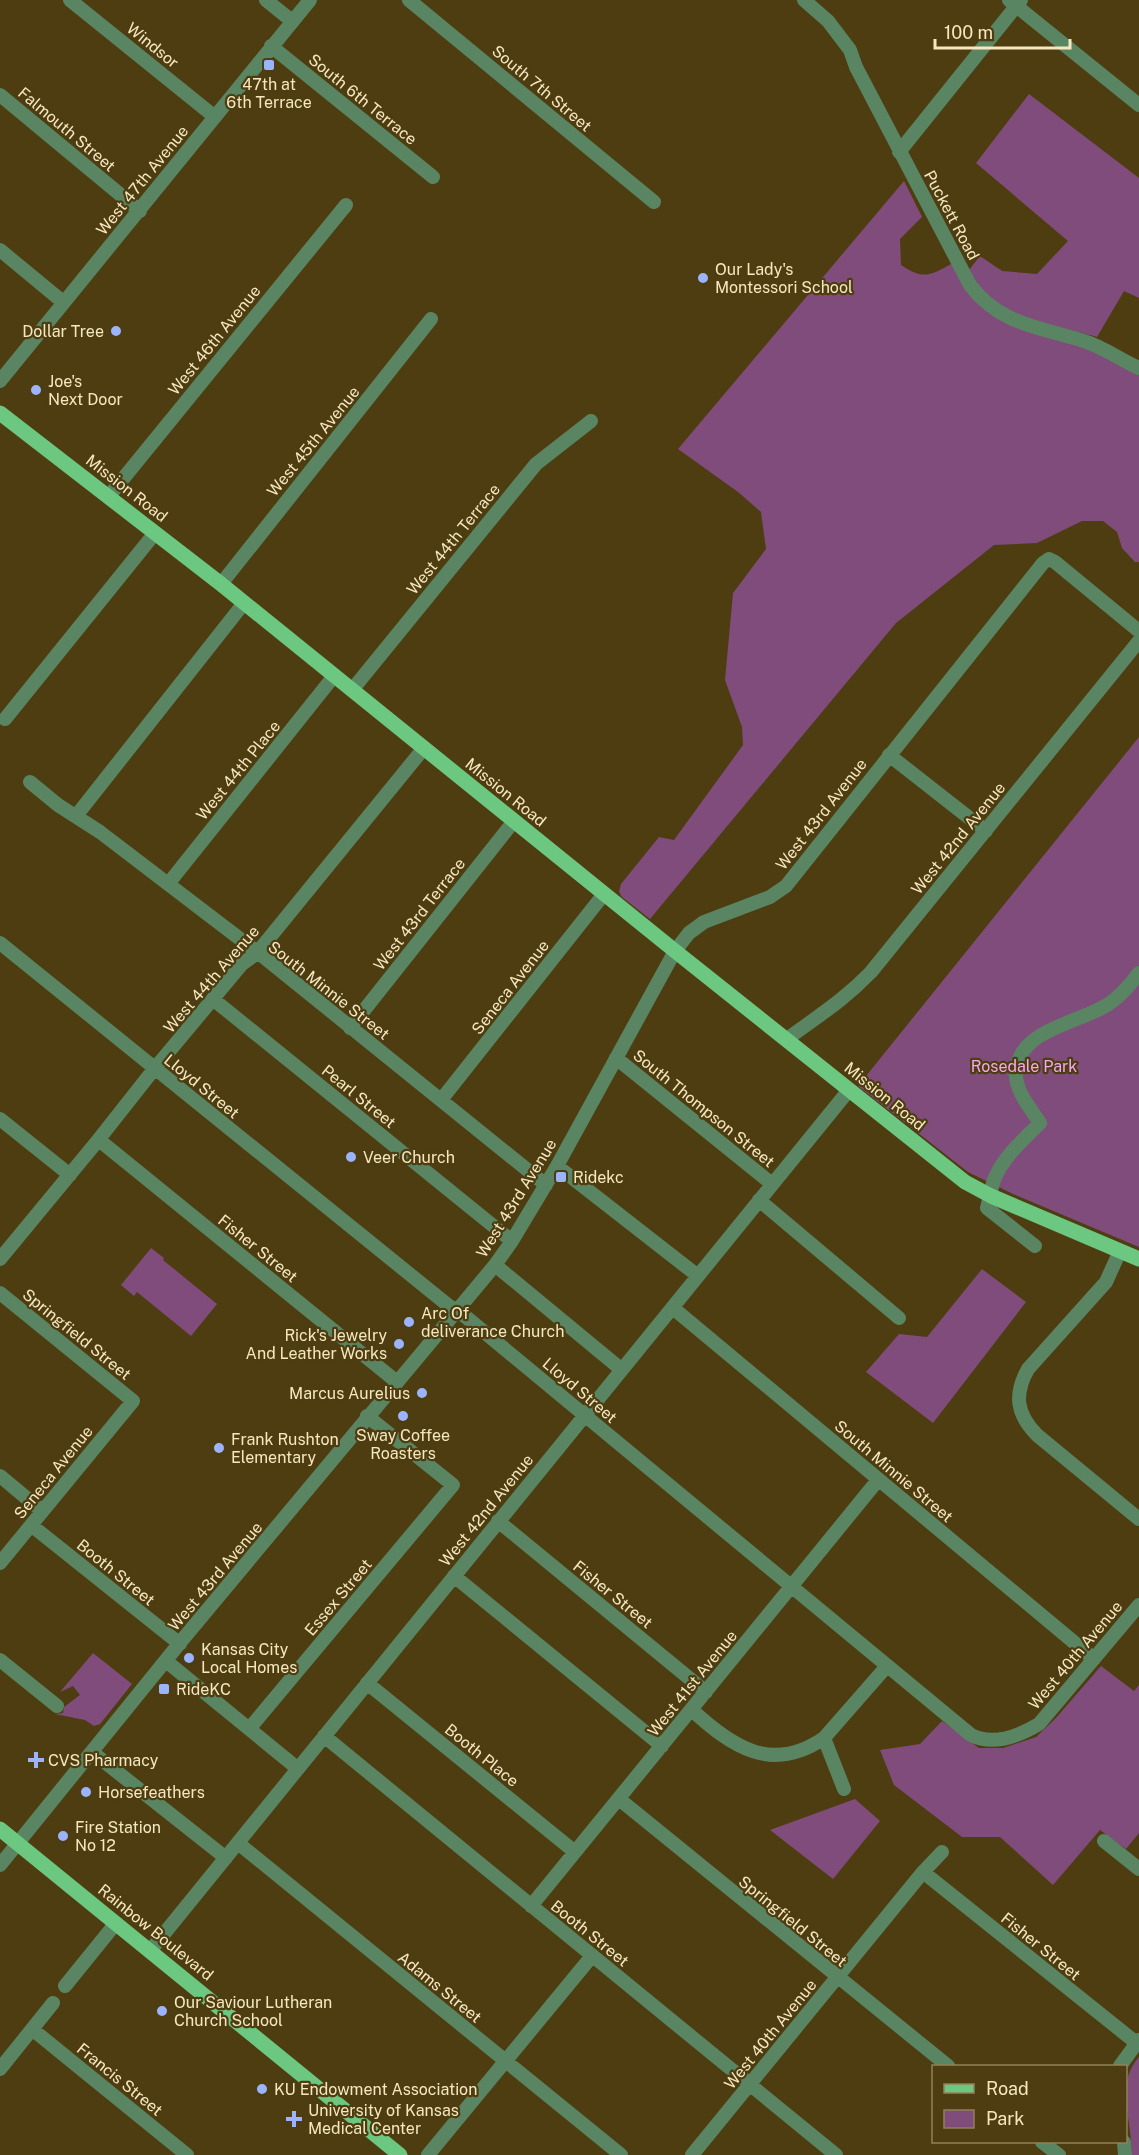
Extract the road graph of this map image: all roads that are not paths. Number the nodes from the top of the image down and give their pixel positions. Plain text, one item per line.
1 (70, 0) edge
2 (266, 0) edge
3 (310, 0) edge
4 (409, 0) edge
5 (804, 0) edge
6 (1015, 2) edge
7 (292, 21) junction
8 (271, 46) junction
9 (0, 95) edge
10 (1139, 105) edge
11 (215, 117) junction
12 (899, 152) junction
13 (433, 177) dead end
14 (654, 202) dead end
15 (346, 205) dead end
16 (140, 211) junction
17 (0, 250) edge
18 (63, 302) junction
19 (431, 319) dead end
20 (1139, 368) edge
21 (0, 381) edge
22 (0, 413) edge
23 (591, 421) dead end
24 (109, 496) junction
25 (155, 533) junction
26 (220, 584) junction
27 (244, 603) junction
28 (1139, 631) edge
29 (1139, 641) edge
30 (334, 676) junction
31 (352, 690) junction
32 (6, 718) dead end
33 (424, 748) junction
34 (889, 755) junction
35 (30, 782) dead end
36 (76, 816) junction
37 (514, 821) junction
38 (986, 831) junction
39 (168, 884) junction
40 (604, 894) junction
41 (0, 942) edge
42 (675, 951) junction
43 (257, 953) junction
44 (1139, 973) edge
45 (214, 1000) junction
46 (351, 1028) junction
47 (787, 1039) junction
48 (616, 1058) junction
49 (154, 1069) junction
50 (849, 1090) junction
51 (441, 1100) junction
52 (0, 1119) edge
53 (99, 1140) junction
54 (557, 1166) junction
55 (70, 1175) junction
56 (772, 1184) junction
57 (546, 1185) junction
58 (991, 1196) junction
59 (759, 1200) junction
60 (512, 1241) junction
61 (1035, 1246) dead end
62 (1120, 1251) junction
63 (0, 1259) edge
64 (1139, 1259) edge
65 (495, 1265) junction
66 (698, 1276) junction
67 (0, 1293) edge
68 (673, 1308) junction
69 (458, 1311) junction
70 (898, 1317) dead end
71 (622, 1370) junction
72 (397, 1382) junction
73 (133, 1401) joint
74 (585, 1415) junction
75 (367, 1416) junction
76 (0, 1476) edge
77 (878, 1480) junction
78 (42, 1511) junction
79 (1139, 1519) edge
80 (498, 1521) junction
81 (31, 1525) junction
82 (0, 1563) edge
83 (453, 1576) junction
84 (791, 1587) junction
85 (1139, 1605) edge
86 (180, 1644) junction
87 (1094, 1659) junction
88 (0, 1660) edge
89 (166, 1662) junction
90 (887, 1666) junction
91 (368, 1683) junction
92 (706, 1692) junction
93 (57, 1706) dead end
94 (692, 1710) junction
95 (249, 1729) junction
96 (324, 1736) junction
97 (824, 1738) junction
98 (1002, 1739) joint
99 (662, 1746) junction
100 (92, 1752) junction
101 (297, 1768) junction
102 (844, 1789) dead end
103 (619, 1799) junction
104 (0, 1829) edge
105 (1104, 1841) dead end
106 (18, 1843) junction
107 (238, 1843) junction
108 (575, 1852) junction
109 (942, 1852) dead end
110 (226, 1858) junction
111 (0, 1865) edge
112 (1139, 1869) edge
113 (923, 1872) junction
114 (531, 1906) junction
115 (116, 1923) junction
116 (150, 1951) junction
117 (592, 1956) junction
118 (837, 1978) junction
119 (65, 1986) dead end
120 (53, 2003) dead end
121 (32, 2029) junction
122 (1138, 2042) edge
123 (506, 2062) junction
124 (946, 2065) edge
125 (1121, 2065) edge
126 (0, 2069) edge
127 (749, 2084) junction
128 (1043, 2143) edge
129 (187, 2155) edge
130 (400, 2155) edge
131 (428, 2155) edge
132 (621, 2155) edge
133 (692, 2155) edge
134 (836, 2155) edge
135 (1059, 2155) edge

1 - 11 street, Windsor
2 - 7 street
3 - 7 street, West 47th Avenue
4 - 14 street, South 7th Street
5 - 12 street, Puckett Road
6 - 10 street
6 - 12 street
7 - 8 street, West 47th Avenue
8 - 11 street, West 47th Avenue
8 - 13 street, South 6th Terrace
9 - 16 street, Falmouth Street
11 - 16 street, West 47th Avenue
12 - 20 street, Puckett Road
15 - 24 street, West 46th Avenue
16 - 18 street, West 47th Avenue
17 - 18 street
18 - 21 street, West 47th Avenue
19 - 26 street, West 45th Avenue
22 - 24 main road, Mission Road
23 - 31 street, West 44th Terrace
24 - 25 main road, Mission Road
25 - 26 main road, Mission Road
25 - 32 street
26 - 27 main road, Mission Road
27 - 30 main road, Mission Road
27 - 36 street
28 - 34 street, West 43rd Avenue
29 - 38 street, West 42nd Avenue
30 - 31 main road, Mission Road
30 - 39 street, West 44th Place
31 - 33 main road, Mission Road
33 - 37 main road, Mission Road
33 - 43 street, West 44th Avenue
34 - 38 street
34 - 42 street, West 43rd Avenue
35 - 36 street, South Minnie Street
36 - 39 street, South Minnie Street
37 - 40 main road, Mission Road
37 - 46 street, West 43rd Terrace
38 - 47 street, West 42nd Avenue
39 - 43 street, South Minnie Street
40 - 42 main road, Mission Road
40 - 51 street, Seneca Avenue
41 - 49 street, Lloyd Street
42 - 47 main road, Mission Road
42 - 48 street, West 43rd Avenue
43 - 45 street, West 44th Avenue
43 - 46 street, South Minnie Street
44 - 58 street
45 - 49 street, West 44th Avenue
45 - 60 street, Pearl Street
46 - 51 street, South Minnie Street
47 - 50 main road, Mission Road
48 - 54 street, West 43rd Avenue
48 - 56 street, South Thompson Street
49 - 53 street, West 44th Avenue
49 - 69 street, Lloyd Street
50 - 56 street, West 42nd Avenue
50 - 58 main road, Mission Road
51 - 57 street, South Minnie Street
52 - 55 street
53 - 55 street, West 44th Avenue
53 - 72 street, Fisher Street
54 - 57 street, West 43rd Avenue
54 - 66 street
55 - 63 street, West 44th Avenue
56 - 59 street, West 42nd Avenue
57 - 60 street, West 43rd Avenue
58 - 61 street
58 - 62 main road, Mission Road
59 - 66 street, West 42nd Avenue
59 - 70 street
60 - 65 street, West 43rd Avenue
62 - 64 main road, Mission Road
62 - 79 street
65 - 69 street, West 43rd Avenue
65 - 71 street
66 - 68 street, West 42nd Avenue
67 - 73 street, Springfield Street
68 - 71 street, West 42nd Avenue
68 - 77 street, South Minnie Street
69 - 72 street, West 43rd Avenue
69 - 74 street, Lloyd Street
71 - 74 street, West 42nd Avenue
72 - 75 street, West 43rd Avenue
73 - 78 street, Seneca Avenue
74 - 80 street, West 42nd Avenue
74 - 84 street, Lloyd Street
75 - 86 street, West 43rd Avenue
75 - 95 street, Essex Street
76 - 78 street
77 - 84 street, West 41st Avenue
77 - 87 street, South Minnie Street
78 - 81 street, Seneca Avenue
80 - 83 street, West 42nd Avenue
80 - 92 street, Fisher Street
81 - 82 street, Seneca Avenue
81 - 86 street, Booth Street
83 - 91 street, West 42nd Avenue
83 - 99 street
84 - 90 street, Lloyd Street
84 - 92 street, West 41st Avenue
85 - 87 street, West 40th Avenue
86 - 89 street, West 43rd Avenue
87 - 98 street, West 40th Avenue
88 - 93 street
89 - 95 street
89 - 100 street, West 43rd Avenue
90 - 97 street
90 - 98 street, Lloyd Street
91 - 96 street, West 42nd Avenue
91 - 108 street, Booth Place
92 - 94 street, West 41st Avenue
94 - 97 street
94 - 99 street, West 41st Avenue
95 - 101 street
96 - 101 street, West 42nd Avenue
96 - 114 street, Booth Street
97 - 102 street
99 - 103 street, West 41st Avenue
100 - 106 street, West 43rd Avenue
100 - 110 street
101 - 107 street, West 42nd Avenue
103 - 108 street, West 41st Avenue
103 - 118 street, Springfield Street
104 - 106 main road, Rainbow Boulevard
105 - 112 street
106 - 111 street, West 43rd Avenue
106 - 115 main road, Rainbow Boulevard
107 - 110 street, West 42nd Avenue
107 - 123 street, Adams Street
108 - 114 street, West 41st Avenue
109 - 113 street, West 40th Avenue
110 - 116 street, West 42nd Avenue
113 - 118 street, West 40th Avenue
113 - 122 street, Fisher Street
114 - 117 street, Booth Street
115 - 116 main road, Rainbow Boulevard
115 - 119 street
116 - 130 main road, Rainbow Boulevard
117 - 123 street
117 - 127 street, Booth Street
118 - 124 street, Springfield Street
118 - 127 street, West 40th Avenue
120 - 121 street
121 - 126 street
121 - 129 street, Francis Street
122 - 125 street
123 - 131 street
123 - 132 street, Adams Street
127 - 133 street, West 40th Avenue
127 - 134 street, Booth Street
128 - 135 street

